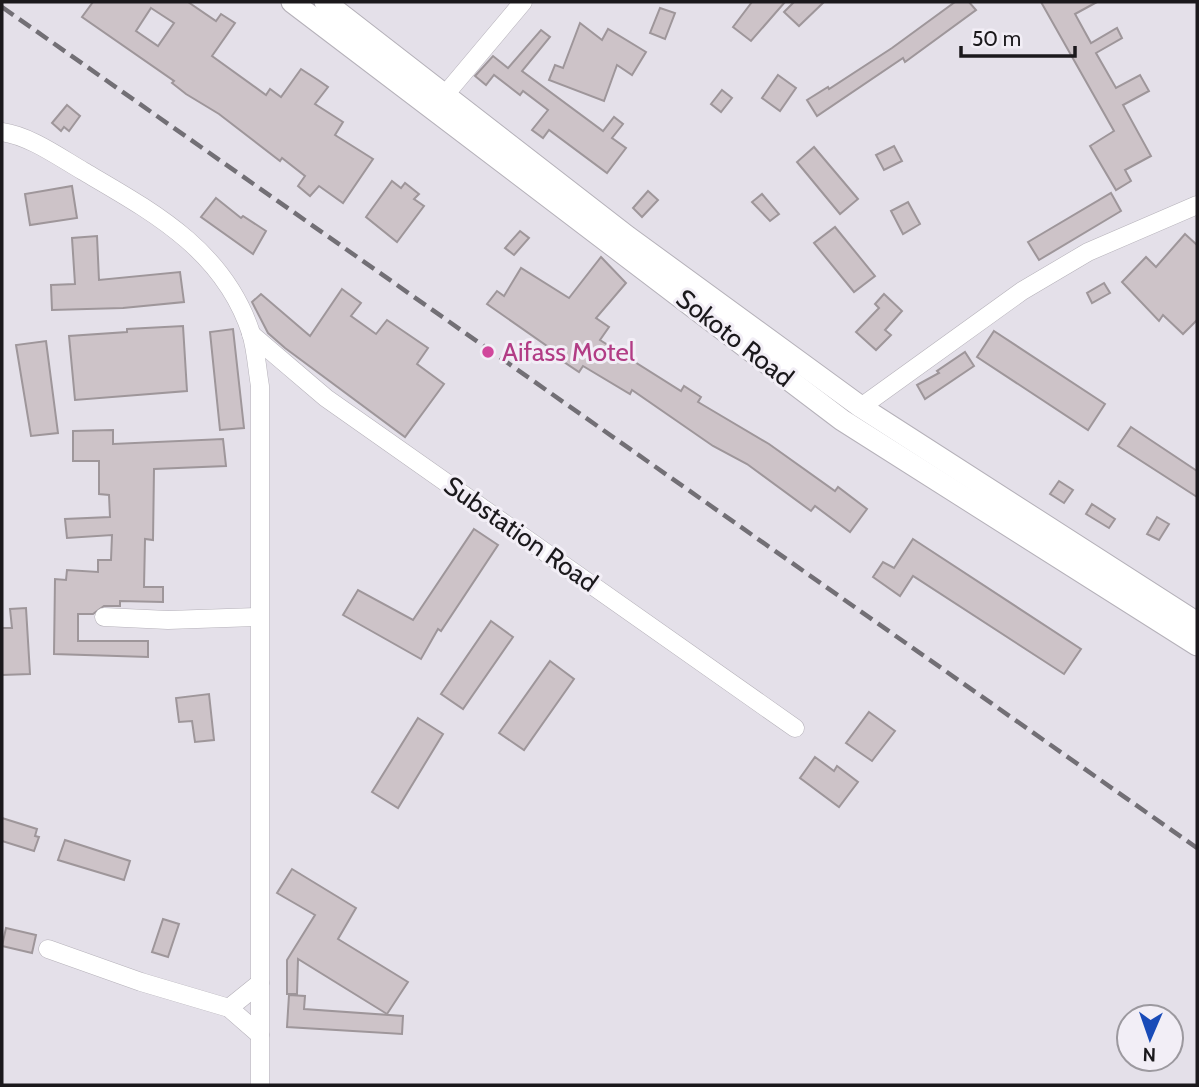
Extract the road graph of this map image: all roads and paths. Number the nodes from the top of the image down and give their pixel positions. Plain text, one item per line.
1 (292, 2) edge
2 (325, 2) edge
3 (523, 2) edge
4 (444, 96) junction
5 (3, 129) edge
6 (1197, 205) edge
7 (251, 334) junction
8 (861, 407) junction
9 (104, 617) dead end
10 (259, 617) junction
11 (1197, 623) edge
12 (1197, 645) edge
13 (796, 728) dead end
14 (48, 949) dead end
15 (260, 983) junction
16 (229, 1008) junction
17 (260, 1035) junction
18 (260, 1085) edge

1 - 12 main road, Sokoto Road
2 - 4 main road, Sokoto Road
3 - 4 street
4 - 8 main road, Sokoto Road
5 - 7 street
6 - 8 street
7 - 10 street
7 - 13 street, Substation Road
8 - 11 main road, Sokoto Road
9 - 10 street
10 - 15 street
14 - 16 street
15 - 16 street
15 - 17 street
16 - 17 street
17 - 18 street

